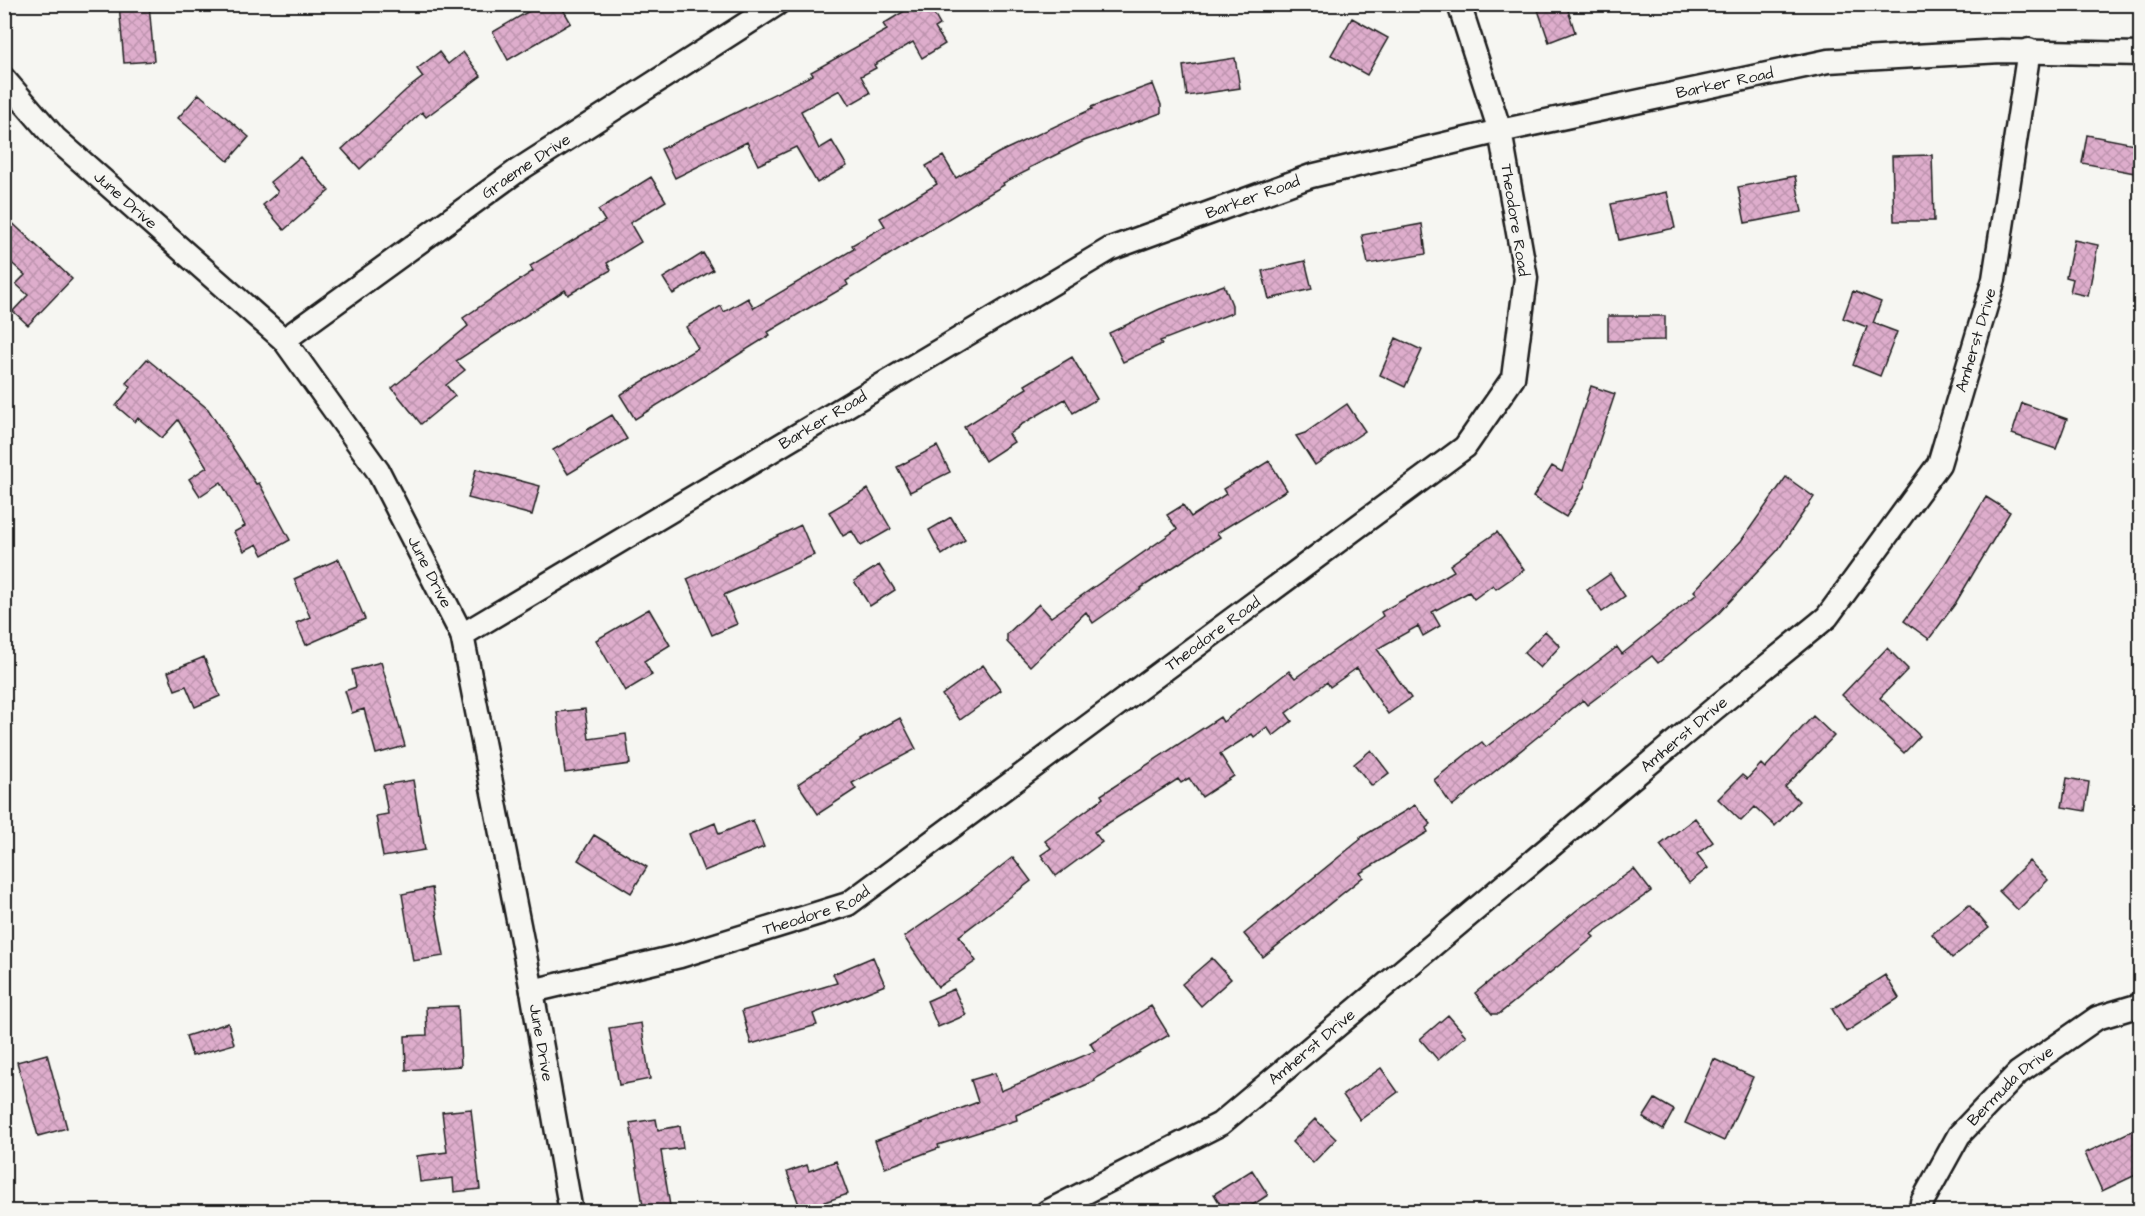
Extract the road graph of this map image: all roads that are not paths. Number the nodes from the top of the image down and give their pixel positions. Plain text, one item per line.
1 (777, 4) edge
2 (1459, 4) edge
3 (2029, 50) junction
4 (2140, 54) edge
5 (4, 79) edge
6 (1500, 131) junction
7 (284, 340) junction
8 (462, 635) junction
9 (532, 991) junction
10 (2140, 1005) edge
11 (571, 1212) edge
12 (1047, 1212) edge
13 (1921, 1212) edge

1 - 7 street, Graeme Drive
2 - 6 street, Theodore Road
3 - 4 street, Barker Road
3 - 6 street, Barker Road
3 - 12 street, Amherst Drive
5 - 7 street, June Drive
6 - 8 street, Barker Road
6 - 9 street, Theodore Road
7 - 8 street, June Drive
8 - 9 street, June Drive
9 - 11 street, June Drive
10 - 13 street, Bermuda Drive

